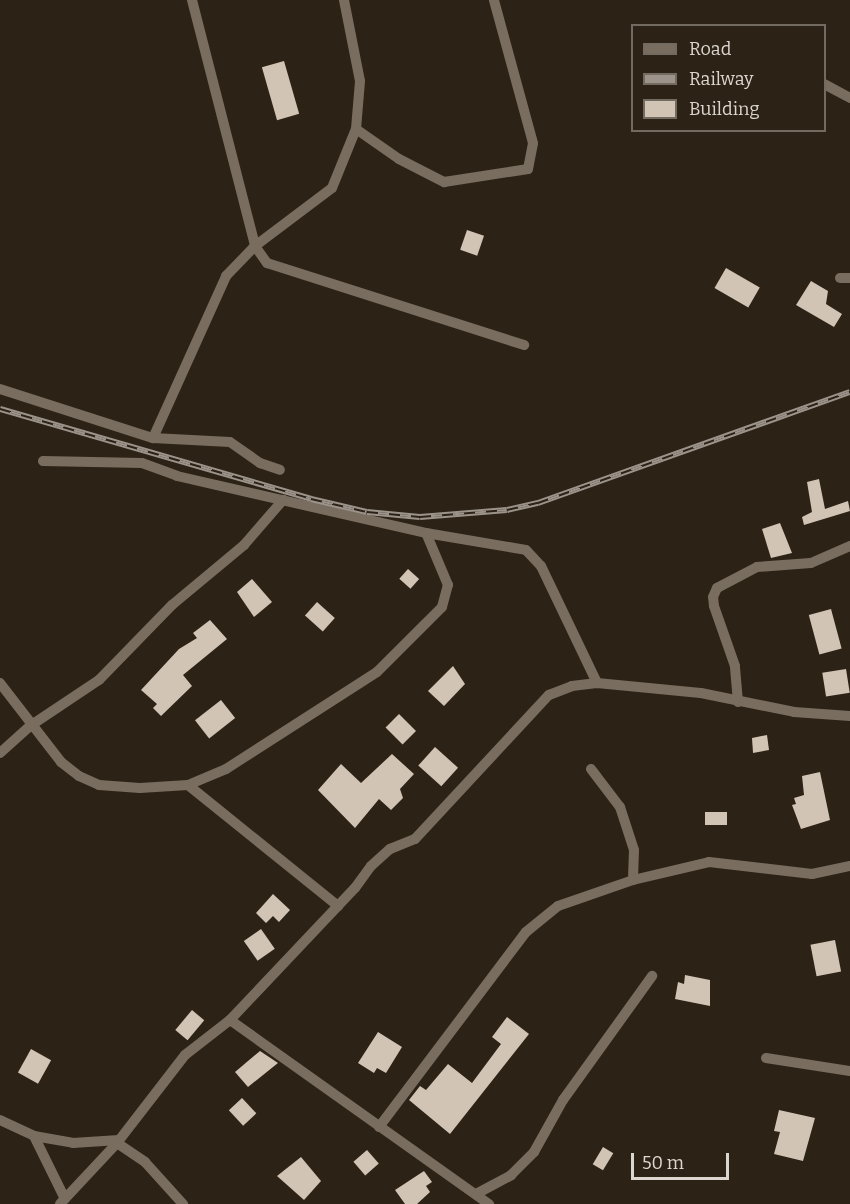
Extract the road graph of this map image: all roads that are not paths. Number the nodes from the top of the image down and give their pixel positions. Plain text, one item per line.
1 (192, 0) edge
2 (344, 0) edge
3 (494, 0) edge
4 (826, 85) edge
5 (850, 98) edge
6 (356, 129) junction
7 (255, 246) junction
8 (524, 345) dead end
9 (0, 389) edge
10 (153, 438) junction
11 (43, 461) dead end
12 (280, 470) dead end
13 (283, 500) junction
14 (426, 533) junction
15 (850, 546) edge
16 (0, 683) edge
17 (597, 683) junction
18 (738, 702) junction
19 (850, 716) edge
20 (30, 726) junction
21 (0, 753) edge
22 (591, 769) dead end
23 (188, 785) junction
24 (850, 866) edge
25 (633, 880) junction
26 (338, 906) junction
27 (652, 976) dead end
28 (230, 1020) junction
29 (766, 1058) dead end
30 (850, 1071) edge
31 (0, 1120) edge
32 (378, 1127) junction
33 (34, 1136) junction
34 (118, 1142) junction
35 (476, 1194) junction
36 (62, 1201) edge
37 (183, 1204) edge
38 (489, 1204) edge

1 - 7 street
2 - 6 street
3 - 6 street
4 - 5 street
6 - 7 street
7 - 8 street
7 - 10 street
9 - 10 street
10 - 12 street
11 - 13 street
13 - 14 street
13 - 20 street
14 - 17 street
14 - 23 street
15 - 18 street
16 - 20 street
17 - 18 street
17 - 26 street
18 - 19 street
20 - 21 street
20 - 23 street
22 - 25 street
23 - 26 street
24 - 25 street
25 - 32 street
26 - 28 street
27 - 35 street
28 - 32 street
28 - 34 street
29 - 30 street
31 - 33 street
32 - 35 street
33 - 34 street
33 - 36 street
34 - 36 street
34 - 37 street
35 - 38 street

